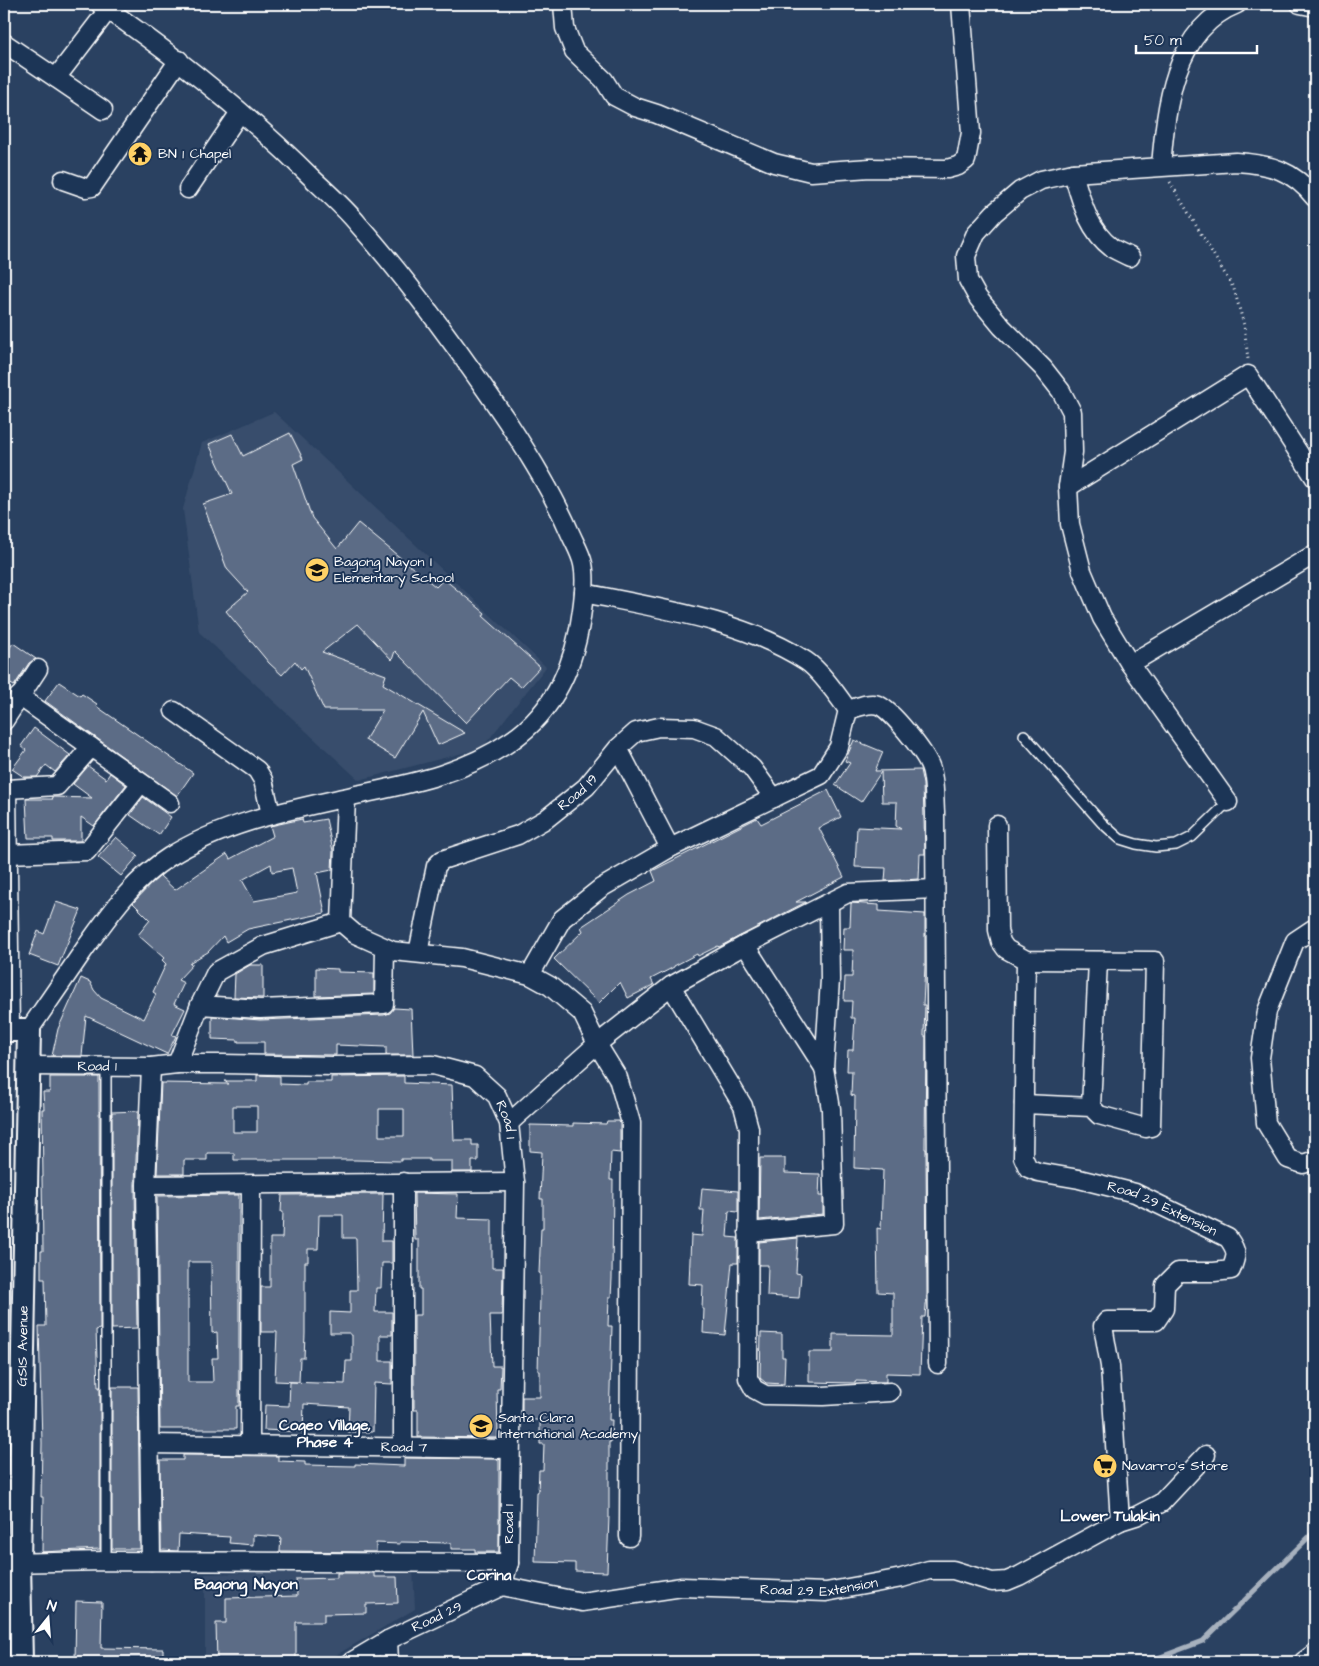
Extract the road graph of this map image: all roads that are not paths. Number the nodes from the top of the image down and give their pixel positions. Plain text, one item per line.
1 (563, 4) edge
2 (961, 4) edge
3 (1236, 4) edge
4 (1300, 4) edge
5 (104, 7) edge
6 (1315, 7) edge
7 (4, 43) edge
8 (179, 60) junction
9 (56, 78) junction
10 (102, 110) dead end
11 (240, 112) junction
12 (1161, 166) junction
13 (1073, 173) junction
14 (63, 180) dead end
15 (188, 189) dead end
16 (1315, 198) edge
17 (1130, 257) dead end
18 (1315, 478) edge
19 (1068, 487) junction
20 (1315, 554) edge
21 (584, 593) junction
22 (1130, 664) junction
23 (38, 670) dead end
24 (19, 696) junction
25 (848, 710) junction
26 (174, 712) dead end
27 (4, 720) edge
28 (1024, 735) dead end
29 (91, 747) junction
30 (618, 748) junction
31 (141, 783) junction
32 (5, 788) edge
33 (346, 798) junction
34 (774, 798) junction
35 (1228, 802) joint
36 (170, 803) dead end
37 (271, 814) junction
38 (997, 825) dead end
39 (670, 848) junction
40 (8, 854) junction
41 (935, 889) junction
42 (829, 903) junction
43 (341, 922) junction
44 (1315, 929) edge
45 (745, 945) junction
46 (385, 948) junction
47 (418, 952) junction
48 (1026, 960) junction
49 (1098, 961) junction
50 (530, 975) junction
51 (671, 986) junction
52 (200, 1005) junction
53 (14, 1030) edge
54 (597, 1044) junction
55 (177, 1064) junction
56 (28, 1066) junction
57 (106, 1067) junction
58 (151, 1067) junction
59 (824, 1068) junction
60 (1024, 1104) junction
61 (1091, 1107) junction
62 (509, 1123) junction
63 (1315, 1160) edge
64 (403, 1182) junction
65 (515, 1182) junction
66 (146, 1185) junction
67 (250, 1185) junction
68 (748, 1232) junction
69 (938, 1364) dead end
70 (890, 1392) dead end
71 (149, 1444) junction
72 (250, 1446) junction
73 (403, 1447) junction
74 (510, 1449) junction
75 (1206, 1455) dead end
76 (1120, 1521) junction
77 (629, 1537) dead end
78 (106, 1561) junction
79 (150, 1561) junction
80 (509, 1562) junction
81 (12, 1563) edge
82 (502, 1586) junction
83 (388, 1640) junction
84 (21, 1662) edge
85 (352, 1662) edge
86 (389, 1662) edge

1 - 2 street
3 - 12 street
4 - 6 street
5 - 8 street
5 - 9 street
7 - 9 street
8 - 11 street
8 - 14 street
9 - 10 street
11 - 15 street
11 - 21 street
12 - 13 street
12 - 16 street
13 - 17 street
13 - 19 street
18 - 19 street
19 - 22 street
20 - 22 street
21 - 25 street
21 - 33 street
22 - 35 street
23 - 24 street
24 - 27 street
24 - 29 street
25 - 34 street
25 - 41 street
26 - 37 street
28 - 35 lane
29 - 31 street
29 - 32 street
30 - 34 street, Road 19
30 - 39 street
30 - 47 street, Road 19
31 - 36 street
31 - 40 street
32 - 40 street
33 - 37 street
33 - 43 street
34 - 39 street
37 - 53 street
38 - 48 street
39 - 50 street
40 - 53 street
41 - 42 street
41 - 69 street
42 - 45 street
42 - 59 street
43 - 46 street
43 - 52 street
44 - 63 street
45 - 51 street
45 - 59 street
46 - 47 street
46 - 52 street
47 - 50 street
48 - 49 street
48 - 60 street, Road 29 Extension
49 - 61 street
49 - 61 street
50 - 54 street
51 - 54 street
51 - 68 street
52 - 55 street
53 - 56 street, GSIS Avenue
54 - 62 street
54 - 77 street
55 - 58 street, Road 1
55 - 62 street, Road 1
56 - 57 street, Road 1
56 - 81 street, GSIS Avenue
57 - 58 street, Road 1
57 - 78 lane
58 - 66 street
59 - 68 street
60 - 61 street
60 - 76 street, Road 29 Extension
62 - 65 street, Road 1
64 - 65 street
64 - 67 street
64 - 73 street
65 - 74 street, Road 1
66 - 67 street
66 - 71 street
67 - 72 street
68 - 70 street
71 - 72 street, Road 7
71 - 79 street
72 - 73 street, Road 7
73 - 74 street, Road 7
74 - 80 street, Road 1
75 - 76 street, Road 29 Extension
76 - 82 street, Road 29 Extension
78 - 79 street
78 - 81 street
79 - 80 street
80 - 82 street
81 - 84 street, GSIS Avenue
82 - 83 street, Road 29
83 - 85 street, Road 29
83 - 86 street

